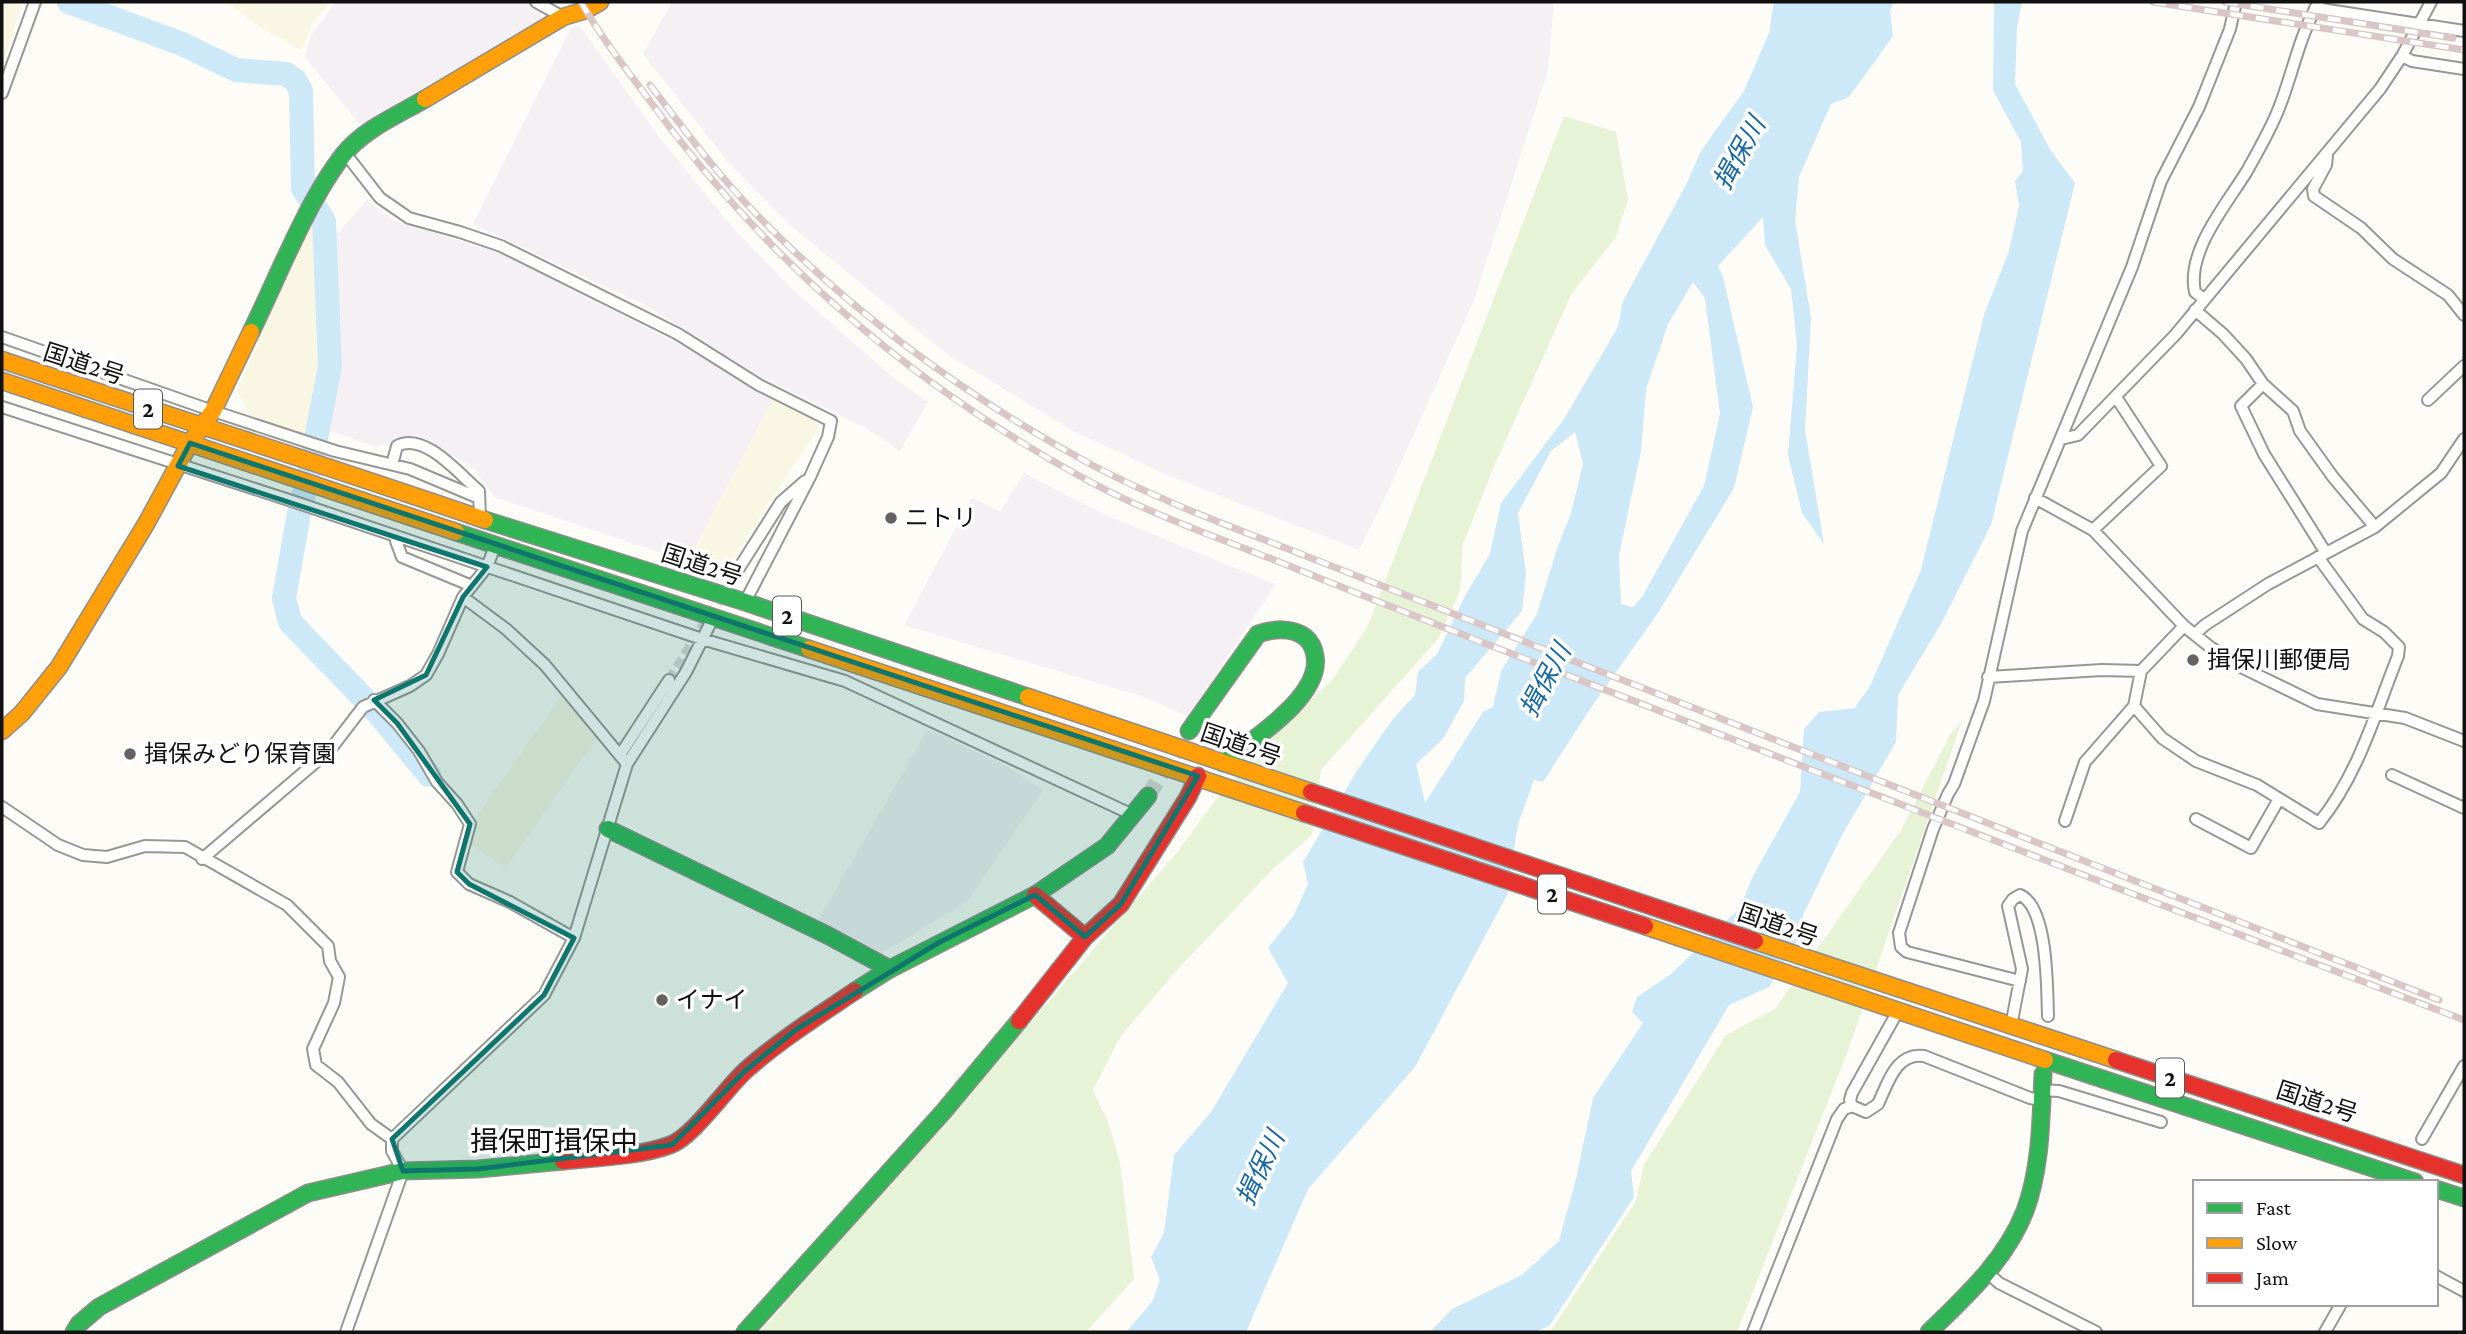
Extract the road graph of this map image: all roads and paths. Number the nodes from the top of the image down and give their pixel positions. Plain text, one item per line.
1 (35, 2) edge
2 (536, 2) edge
3 (600, 2) edge
4 (2236, 2) edge
5 (2431, 2) edge
6 (2317, 5) edge
7 (563, 17) junction
8 (2419, 25) junction
9 (2464, 31) edge
10 (2402, 56) junction
11 (2464, 69) edge
12 (2, 93) edge
13 (345, 153) junction
14 (2328, 153) junction
15 (2204, 299) junction
16 (2195, 310) junction
17 (2464, 315) edge
18 (2, 337) edge
19 (2, 360) edge
20 (2464, 366) edge
21 (2, 382) edge
22 (2263, 384) junction
23 (2116, 397) junction
24 (2428, 400) dead end
25 (2, 407) edge
26 (213, 411) junction
27 (201, 427) junction
28 (2061, 439) junction
29 (2464, 439) edge
30 (190, 443) junction
31 (393, 461) dead end
32 (178, 466) junction
33 (810, 477) junction
34 (479, 498) junction
35 (2035, 498) junction
36 (480, 518) junction
37 (2375, 527) junction
38 (2093, 530) junction
39 (396, 541) dead end
40 (495, 546) junction
41 (2322, 555) junction
42 (487, 567) junction
43 (734, 576) tunnel mouth
44 (472, 586) junction
45 (463, 597) junction
46 (745, 602) junction
47 (714, 616) junction
48 (2184, 626) junction
49 (2195, 634) junction
50 (702, 639) junction
51 (2141, 671) junction
52 (1988, 677) junction
53 (669, 680) tunnel mouth
54 (374, 700) junction
55 (2134, 706) junction
56 (2376, 712) junction
57 (2, 731) edge
58 (1188, 731) tunnel mouth
59 (2464, 741) edge
60 (624, 759) junction
61 (1223, 763) junction
62 (2392, 775) dead end
63 (1198, 776) junction
64 (1148, 796) tunnel mouth
65 (2279, 799) junction
66 (2, 807) edge
67 (2464, 808) edge
68 (1133, 815) junction
69 (2196, 819) dead end
70 (2065, 821) dead end
71 (608, 829) junction
72 (202, 859) junction
73 (1035, 895) junction
74 (1085, 937) junction
75 (574, 938) junction
76 (890, 969) junction
77 (2020, 982) junction
78 (1898, 1011) junction
79 (2048, 1016) dead end
80 (2011, 1026) junction
81 (2464, 1066) edge
82 (2042, 1088) junction
83 (1852, 1106) junction
84 (2161, 1122) dead end
85 (392, 1139) junction
86 (2422, 1139) dead end
87 (403, 1171) junction
88 (2464, 1175) edge
89 (2409, 1180) edge
90 (2438, 1190) edge
91 (2464, 1198) edge
92 (1987, 1272) junction
93 (2438, 1277) edge
94 (2464, 1291) edge
95 (2340, 1306) edge
96 (74, 1332) edge
97 (346, 1332) edge
98 (746, 1332) edge
99 (1753, 1332) edge
100 (1929, 1332) edge
101 (2096, 1332) edge
102 (2326, 1332) edge

1 - 12 street
2 - 7 street
3 - 7 main road
4 - 28 street
5 - 8 street
6 - 8 street
6 - 15 street
7 - 13 main road
8 - 9 street
8 - 10 street
10 - 11 street
10 - 14 street
13 - 26 main road
13 - 33 street
14 - 15 street
14 - 17 street
15 - 16 street
16 - 22 street
16 - 23 street
18 - 26 street
19 - 27 main road, 国道2号 / 2
20 - 24 street
21 - 30 main road, 国道2号 / 2
22 - 37 street
22 - 41 street
23 - 28 street
23 - 38 street
25 - 32 street
26 - 27 main road
26 - 34 street
27 - 30 main road
27 - 36 main road, 国道2号 / 2
28 - 35 street
29 - 37 street
30 - 32 main road
30 - 40 main road, 国道2号 / 2
31 - 34 street
32 - 42 street
32 - 57 main road
33 - 43 street
33 - 46 street
34 - 36 street
35 - 38 street
35 - 52 street
36 - 46 main road, 国道2号 / 2
37 - 41 street
38 - 48 street
39 - 44 street
40 - 42 street
40 - 47 main road, 国道2号 / 2
41 - 49 street
41 - 56 street
42 - 44 street
42 - 50 street
44 - 45 street
45 - 54 street
45 - 60 street
46 - 61 main road, 国道2号 / 2
47 - 50 street
47 - 63 main road, 国道2号 / 2
48 - 49 street
48 - 51 street
49 - 56 street
50 - 60 street
50 - 68 street
51 - 52 street
51 - 55 street
52 - 77 street
53 - 60 street
54 - 72 street
54 - 75 street
55 - 65 street
55 - 70 street
56 - 59 street
56 - 65 street
58 - 61 main road
60 - 71 street
61 - 80 main road, 国道2号 / 2
62 - 67 street
63 - 74 main road
63 - 78 main road, 国道2号 / 2
64 - 68 main road
65 - 69 street
66 - 72 street
68 - 73 main road
71 - 75 street
71 - 76 main road
72 - 85 street
73 - 74 main road
73 - 76 main road
74 - 98 main road
75 - 85 street
76 - 87 main road
77 - 79 street
77 - 80 street
78 - 83 street
78 - 89 main road, 国道2号 / 2
80 - 88 main road, 国道2号 / 2
81 - 86 street
82 - 83 street
82 - 84 street
82 - 92 main road
83 - 99 street
85 - 87 street
87 - 96 main road
87 - 97 street
90 - 91 main road
92 - 100 main road
92 - 101 street
93 - 94 street
95 - 102 street

